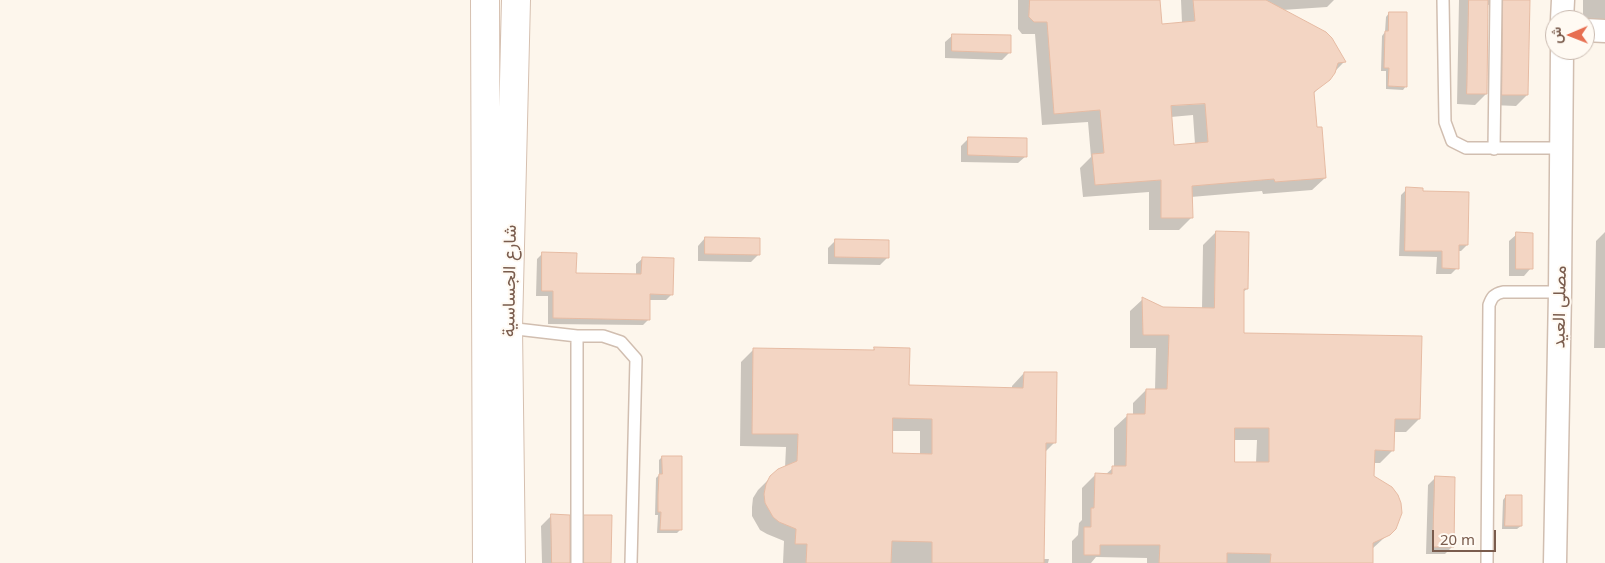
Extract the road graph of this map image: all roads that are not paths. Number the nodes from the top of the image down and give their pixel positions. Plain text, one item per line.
1 (516, 0) edge
2 (529, 0) edge
3 (1443, 0) edge
4 (1496, 0) edge
5 (483, 5) edge
6 (1562, 60) edge
7 (1561, 148) junction
8 (1494, 149) junction
9 (512, 197) junction
10 (1560, 292) junction
11 (508, 328) junction
12 (577, 336) junction
13 (487, 563) edge
14 (511, 563) edge
15 (577, 563) edge
16 (631, 563) edge
17 (1486, 563) edge
18 (1555, 563) edge

1 - 9 street, شارع الجساسية
2 - 9 street
3 - 8 lane
4 - 8 lane
5 - 13 street, شارع الجساسية
6 - 7 street, مصلى العيد
7 - 8 lane
7 - 10 street, مصلى العيد
9 - 11 street, شارع الجساسية
10 - 17 lane
10 - 18 street, مصلى العيد
11 - 12 lane
11 - 14 street, شارع الجساسية
12 - 15 lane
12 - 16 lane

